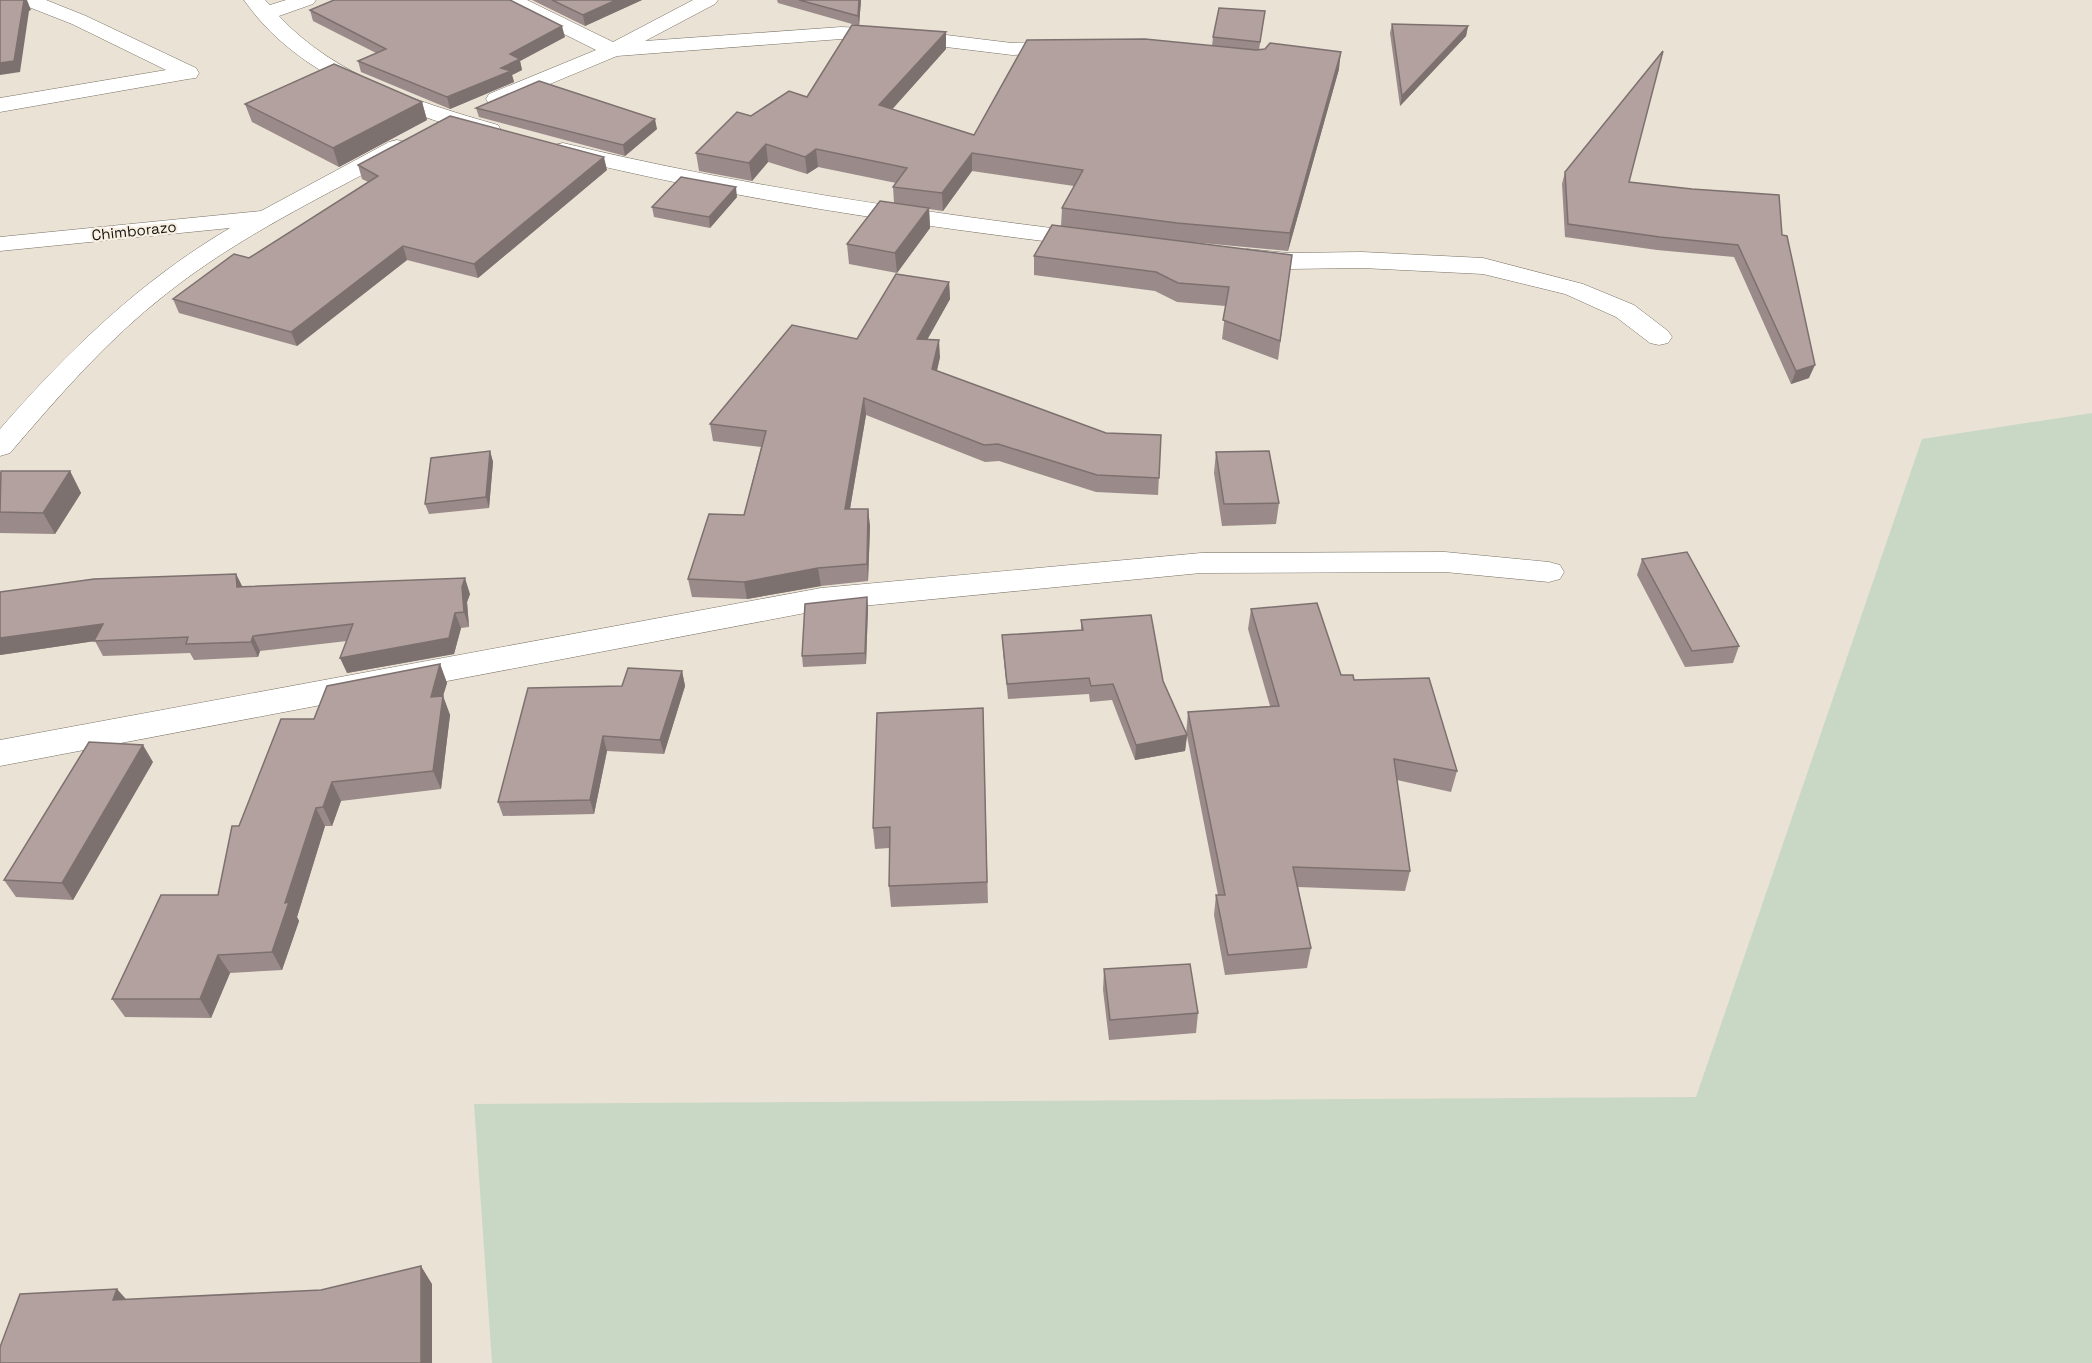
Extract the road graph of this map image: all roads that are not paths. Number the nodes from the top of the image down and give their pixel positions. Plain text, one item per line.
1 (28, 0) edge
2 (306, 0) edge
3 (511, 0) edge
4 (708, 0) edge
5 (260, 7) edge
6 (1093, 47) edge
7 (613, 50) junction
8 (0, 105) edge
9 (450, 118) junction
10 (513, 136) edge
11 (544, 145) edge
12 (268, 218) junction
13 (1110, 242) edge
14 (0, 244) edge
15 (1221, 254) edge
16 (1659, 337) dead end
17 (0, 447) edge
18 (1549, 572) dead end
19 (0, 753) edge

1 - 8 street
2 - 5 street
3 - 7 street
4 - 7 street
5 - 9 street
6 - 7 street
7 - 9 street
9 - 10 street
9 - 12 street
11 - 13 street
12 - 14 street, Chimborazo
12 - 17 street
15 - 16 street
18 - 19 street

